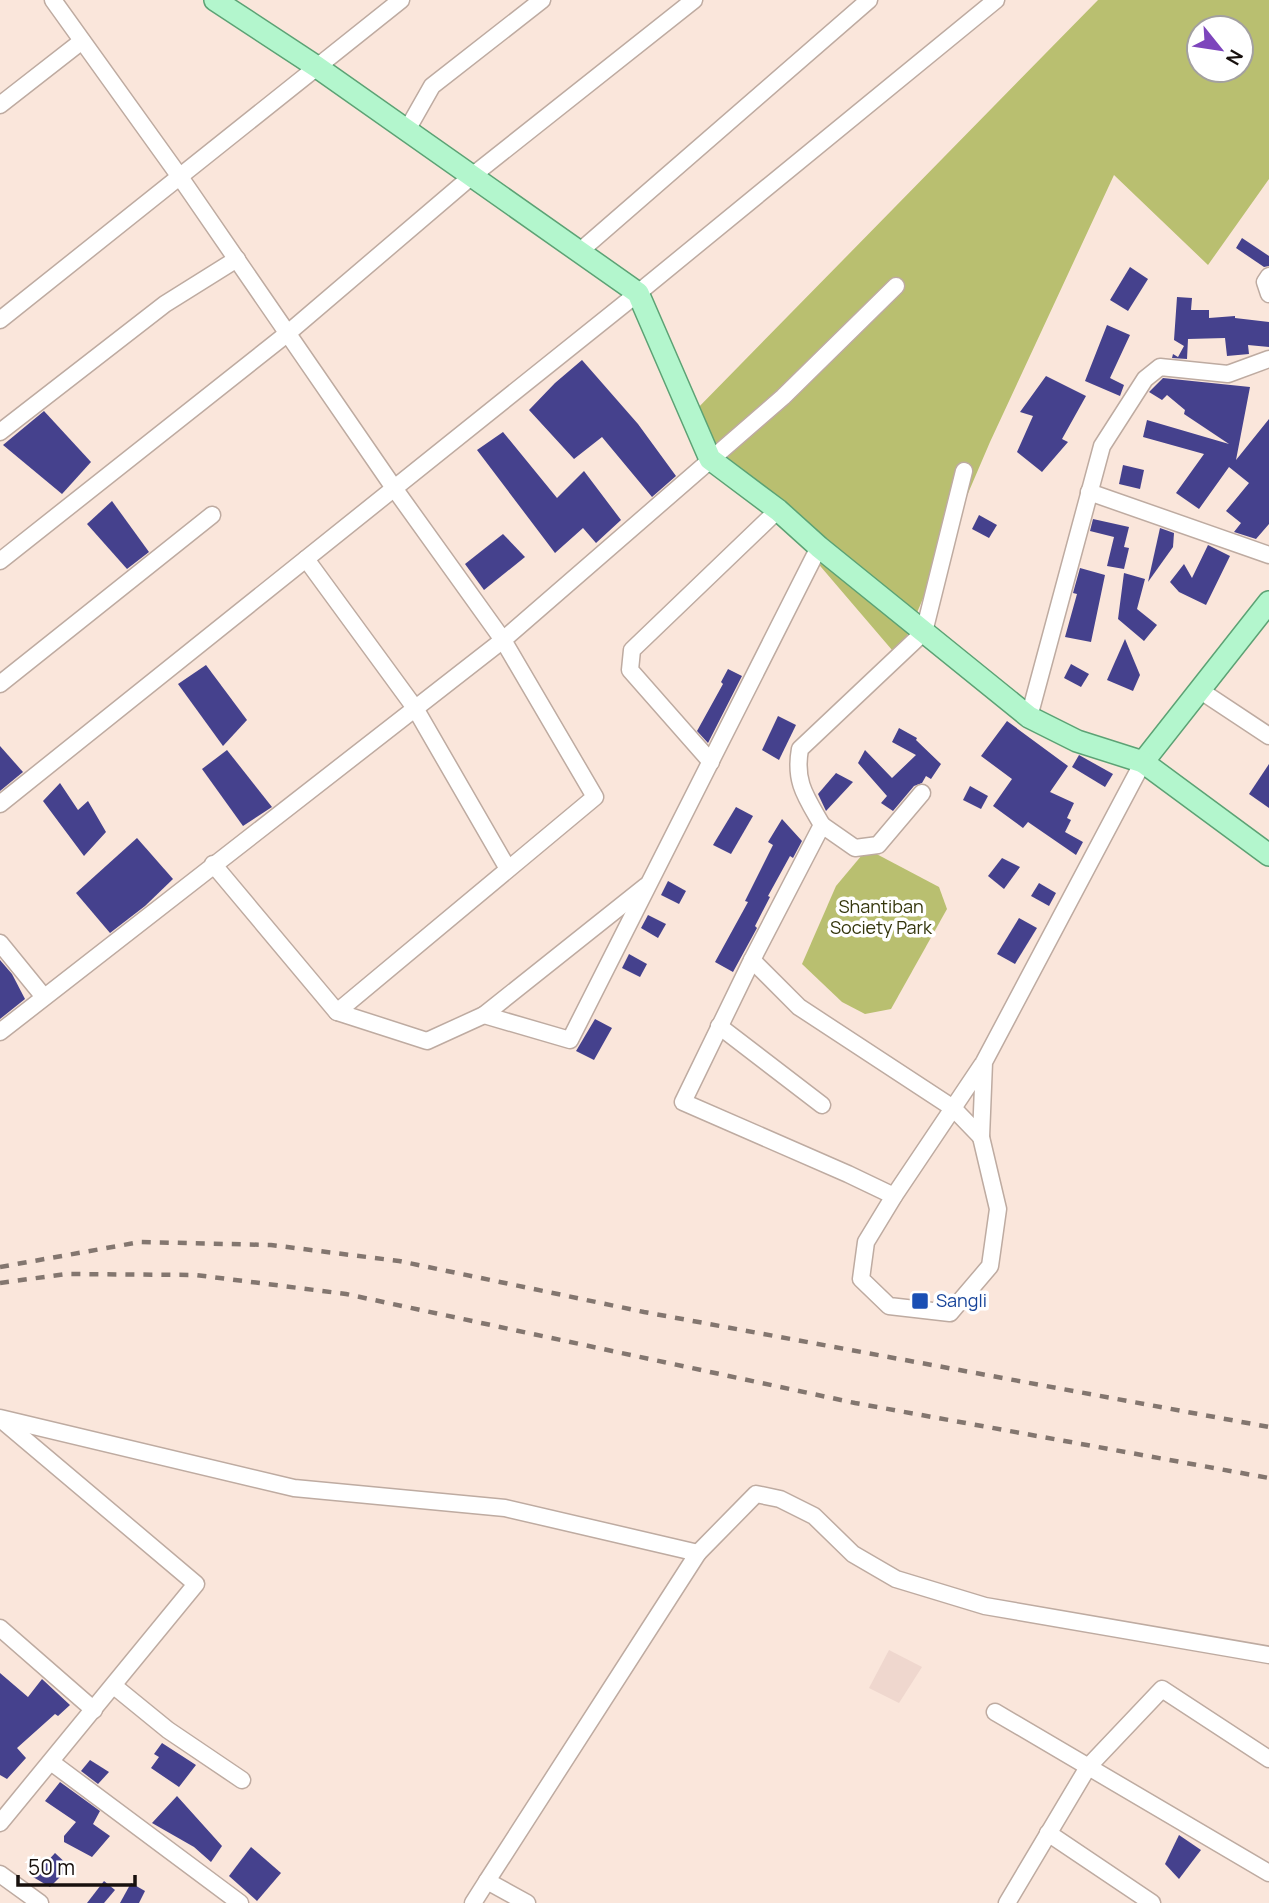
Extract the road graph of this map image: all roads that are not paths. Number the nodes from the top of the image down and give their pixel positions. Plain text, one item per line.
1 (53, 0) edge
2 (215, 0) edge
3 (401, 0) edge
4 (542, 0) edge
5 (694, 0) edge
6 (869, 0) edge
7 (996, 0) edge
8 (82, 41) junction
9 (317, 67) junction
10 (0, 106) edge
11 (407, 130) junction
12 (472, 176) junction
13 (180, 177) junction
14 (579, 252) junction
15 (237, 259) junction
16 (1269, 276) edge
17 (896, 286) dead end
18 (638, 293) junction
19 (1269, 294) edge
20 (0, 320) edge
21 (288, 333) junction
22 (1269, 359) edge
23 (0, 432) edge
24 (710, 459) junction
25 (964, 471) dead end
26 (394, 488) junction
27 (1089, 492) junction
28 (778, 510) junction
29 (212, 515) dead end
30 (819, 547) junction
31 (1269, 555) edge
32 (306, 559) junction
33 (0, 561) edge
34 (1269, 602) edge
35 (924, 632) junction
36 (503, 640) junction
37 (0, 684) edge
38 (1201, 691) junction
39 (415, 708) junction
40 (1029, 717) junction
41 (1268, 732) edge
42 (711, 762) junction
43 (1143, 762) junction
44 (922, 793) dead end
45 (0, 804) edge
46 (822, 825) junction
47 (1269, 855) edge
48 (213, 864) junction
49 (508, 869) junction
50 (652, 880) junction
51 (0, 943) edge
52 (752, 960) junction
53 (44, 997) junction
54 (337, 1012) junction
55 (484, 1015) junction
56 (719, 1026) junction
57 (0, 1032) edge
58 (984, 1062) junction
59 (822, 1105) dead end
60 (953, 1108) junction
61 (981, 1137) junction
62 (894, 1196) junction
63 (0, 1418) edge
64 (698, 1553) junction
65 (0, 1628) edge
66 (1269, 1655) edge
67 (114, 1686) junction
68 (94, 1710) junction
69 (995, 1712) dead end
70 (1269, 1759) edge
71 (51, 1762) junction
72 (1088, 1767) junction
73 (242, 1780) dead end
74 (0, 1823) edge
75 (1048, 1833) junction
76 (1269, 1873) edge
77 (0, 1874) edge
78 (487, 1881) junction
79 (40, 1903) edge
80 (240, 1903) edge
81 (473, 1903) edge
82 (527, 1903) edge
83 (1007, 1903) edge
84 (1152, 1903) edge

1 - 8 street
2 - 9 main road
3 - 9 street
4 - 11 street
5 - 12 street
6 - 14 street
7 - 18 street
8 - 10 street
8 - 13 street
9 - 11 main road
9 - 13 street
11 - 12 main road
12 - 14 main road
12 - 21 street
13 - 15 street
13 - 20 street
14 - 18 main road
15 - 21 street
15 - 23 street
16 - 19 street
17 - 24 street
18 - 24 main road
18 - 26 street
21 - 26 street
21 - 33 street
22 - 27 street
24 - 28 main road
24 - 36 street
25 - 35 street
26 - 32 street
26 - 36 street
27 - 31 street
27 - 40 street
28 - 30 main road
28 - 42 street
29 - 37 street
30 - 35 main road
30 - 42 street
32 - 39 street
32 - 45 street
34 - 38 main road
35 - 40 main road
35 - 46 street
36 - 39 street
36 - 49 street
38 - 41 street
38 - 43 main road
39 - 48 street
39 - 49 street
40 - 43 main road
42 - 50 street
43 - 47 main road
43 - 58 street
44 - 46 street
46 - 52 street
48 - 53 street
48 - 54 street
49 - 54 street
50 - 55 street
50 - 55 street
51 - 53 street
52 - 56 street
52 - 60 street
53 - 57 street
54 - 55 street
56 - 59 street
56 - 62 street
58 - 60 street
58 - 61 street
60 - 61 street
60 - 62 street
61 - 62 street
63 - 64 street
63 - 67 street
64 - 66 street
64 - 78 street
65 - 68 street
67 - 68 street
67 - 73 street
68 - 71 street
69 - 72 street
70 - 72 street
71 - 74 street
71 - 80 street
72 - 75 street
72 - 76 street
75 - 83 street
75 - 84 street
77 - 79 street
78 - 81 street
78 - 82 street

